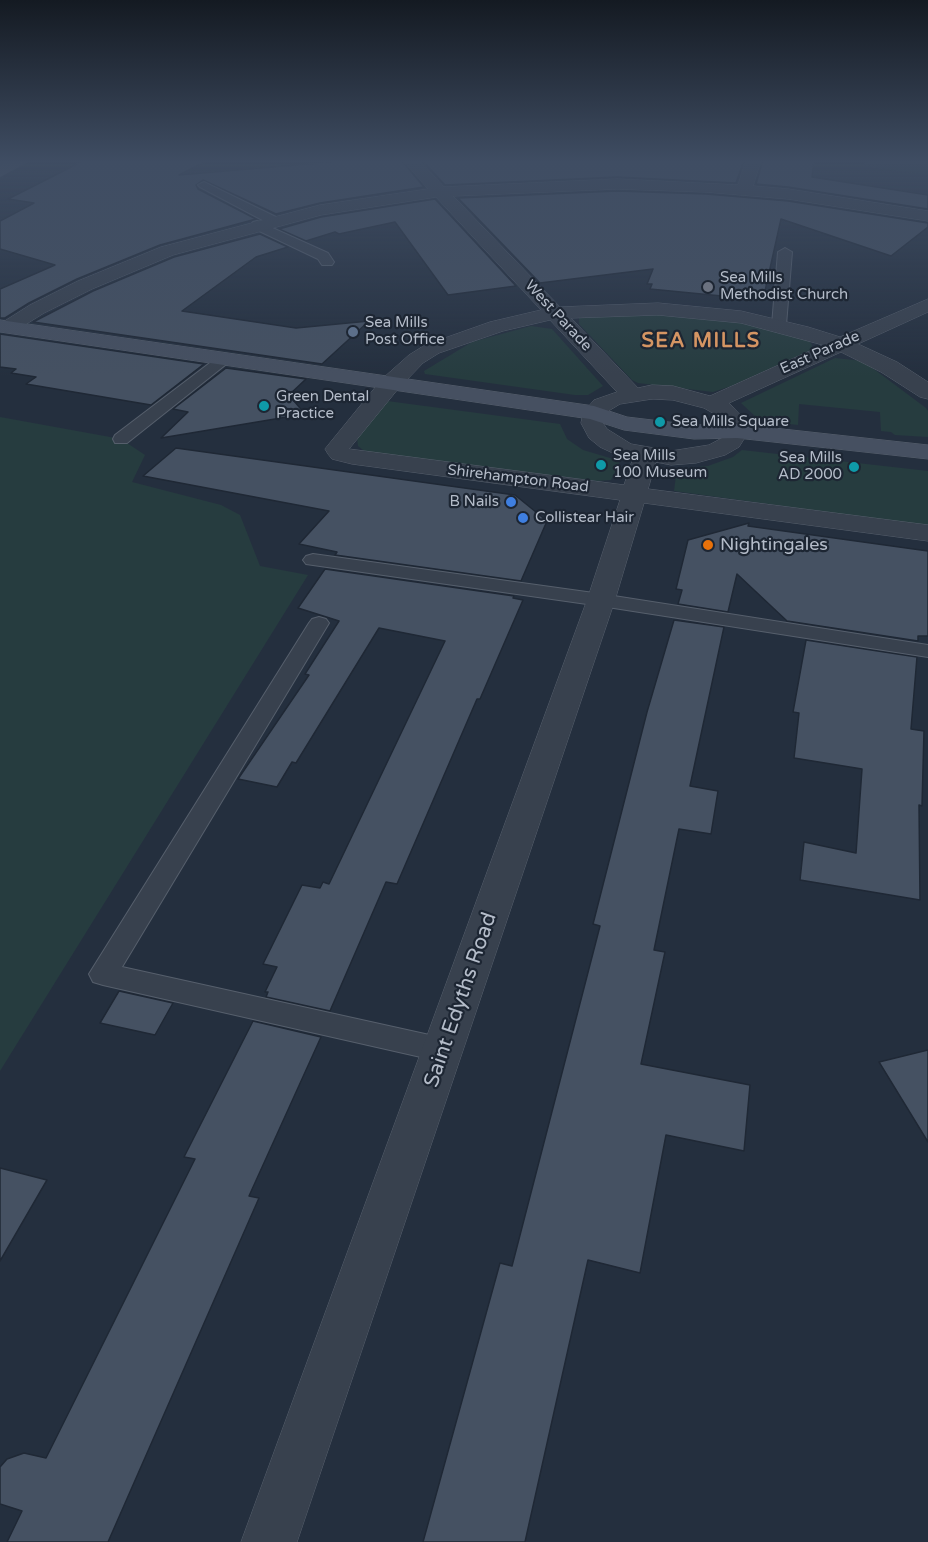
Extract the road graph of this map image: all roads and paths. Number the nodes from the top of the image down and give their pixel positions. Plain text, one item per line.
1 (234, 232) edge
2 (281, 232) edge
3 (478, 232) edge
4 (785, 252) dead end
5 (327, 262) dead end
6 (928, 305) edge
7 (556, 313) junction
8 (779, 325) junction
9 (4, 327) edge
10 (840, 344) junction
11 (224, 359) junction
12 (390, 384) junction
13 (928, 392) edge
14 (631, 394) junction
15 (712, 403) junction
16 (594, 413) junction
17 (737, 431) junction
18 (121, 439) dead end
19 (928, 452) edge
20 (646, 455) junction
21 (633, 494) junction
22 (928, 533) edge
23 (313, 560) dead end
24 (601, 600) junction
25 (319, 623) dead end
26 (928, 651) edge
27 (443, 1050) junction
28 (269, 1542) edge

1 - 9 street
2 - 5 lane
3 - 7 street, West Parade
4 - 8 lane
6 - 10 street, East Parade
7 - 8 street, Shirehampton Road
7 - 12 street, Shirehampton Road
7 - 14 street, West Parade
8 - 10 street, Shirehampton Road
9 - 11 main road
10 - 13 street, Shirehampton Road
10 - 15 street, East Parade
11 - 12 main road
11 - 18 lane
12 - 16 main road
12 - 21 street, Shirehampton Road
14 - 15 street
14 - 16 street
15 - 17 street
16 - 17 main road
16 - 20 street
17 - 19 main road
17 - 20 street
20 - 21 street, Saint Edyths Road
21 - 22 street, Shirehampton Road
21 - 24 street, Saint Edyths Road
23 - 24 lane
24 - 26 lane
24 - 27 street, Saint Edyths Road
25 - 27 lane
27 - 28 street, Saint Edyths Road

